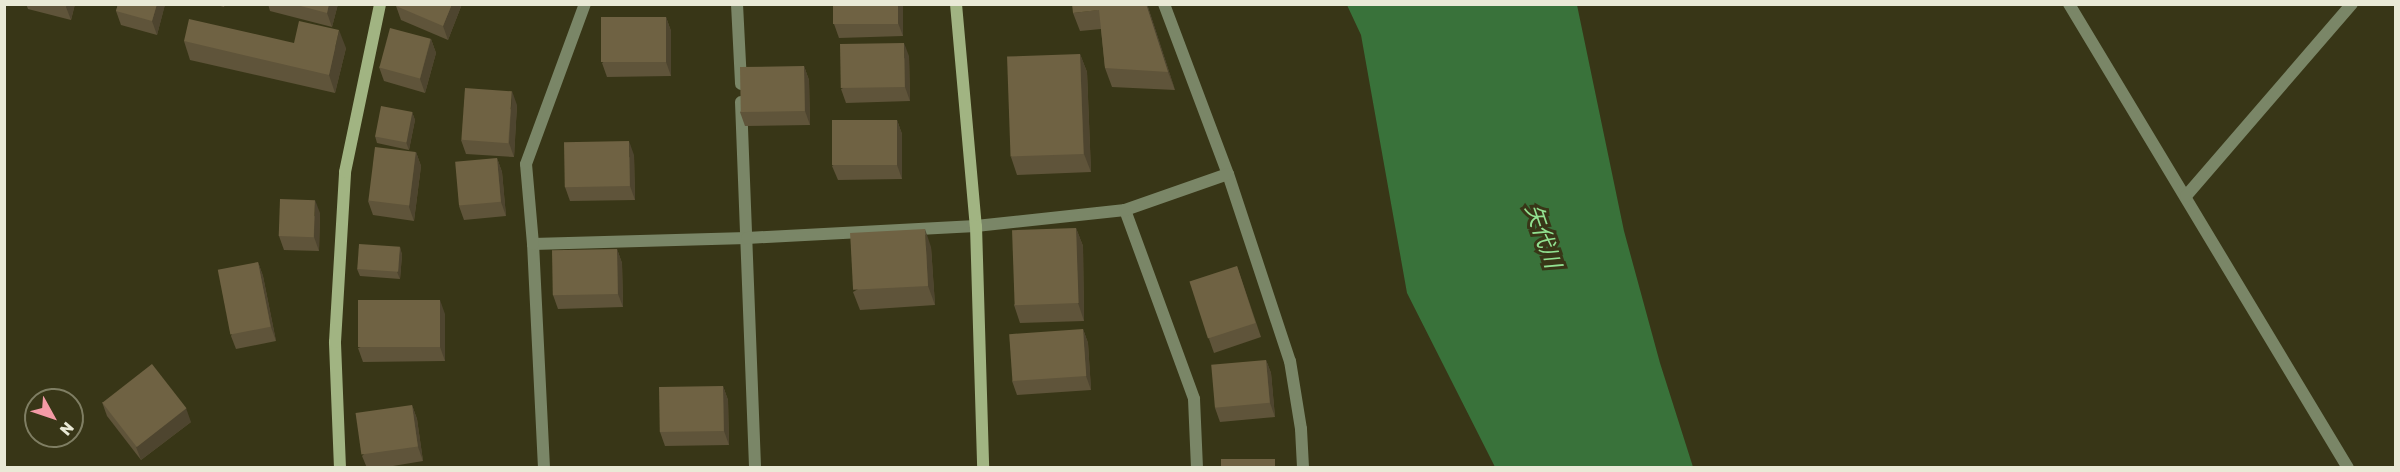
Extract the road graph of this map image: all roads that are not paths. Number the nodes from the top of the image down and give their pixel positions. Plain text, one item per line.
1 (380, 4) edge
2 (585, 4) edge
3 (737, 4) edge
4 (956, 4) edge
5 (1164, 4) edge
6 (2069, 4) edge
7 (2352, 4) edge
8 (1228, 174) junction
9 (2186, 196) junction
10 (1125, 210) junction
11 (976, 226) junction
12 (747, 238) junction
13 (532, 244) junction
14 (340, 468) edge
15 (544, 468) edge
16 (755, 468) edge
17 (982, 468) edge
18 (1197, 468) edge
19 (1303, 468) edge
20 (2348, 468) edge

1 - 14 street
2 - 13 street
3 - 12 street
4 - 11 street
5 - 8 street
6 - 9 street
7 - 9 street
8 - 10 street
8 - 19 street
9 - 20 street
10 - 11 street
10 - 18 street
11 - 12 street
11 - 17 street
12 - 13 street
12 - 16 street
13 - 15 street

